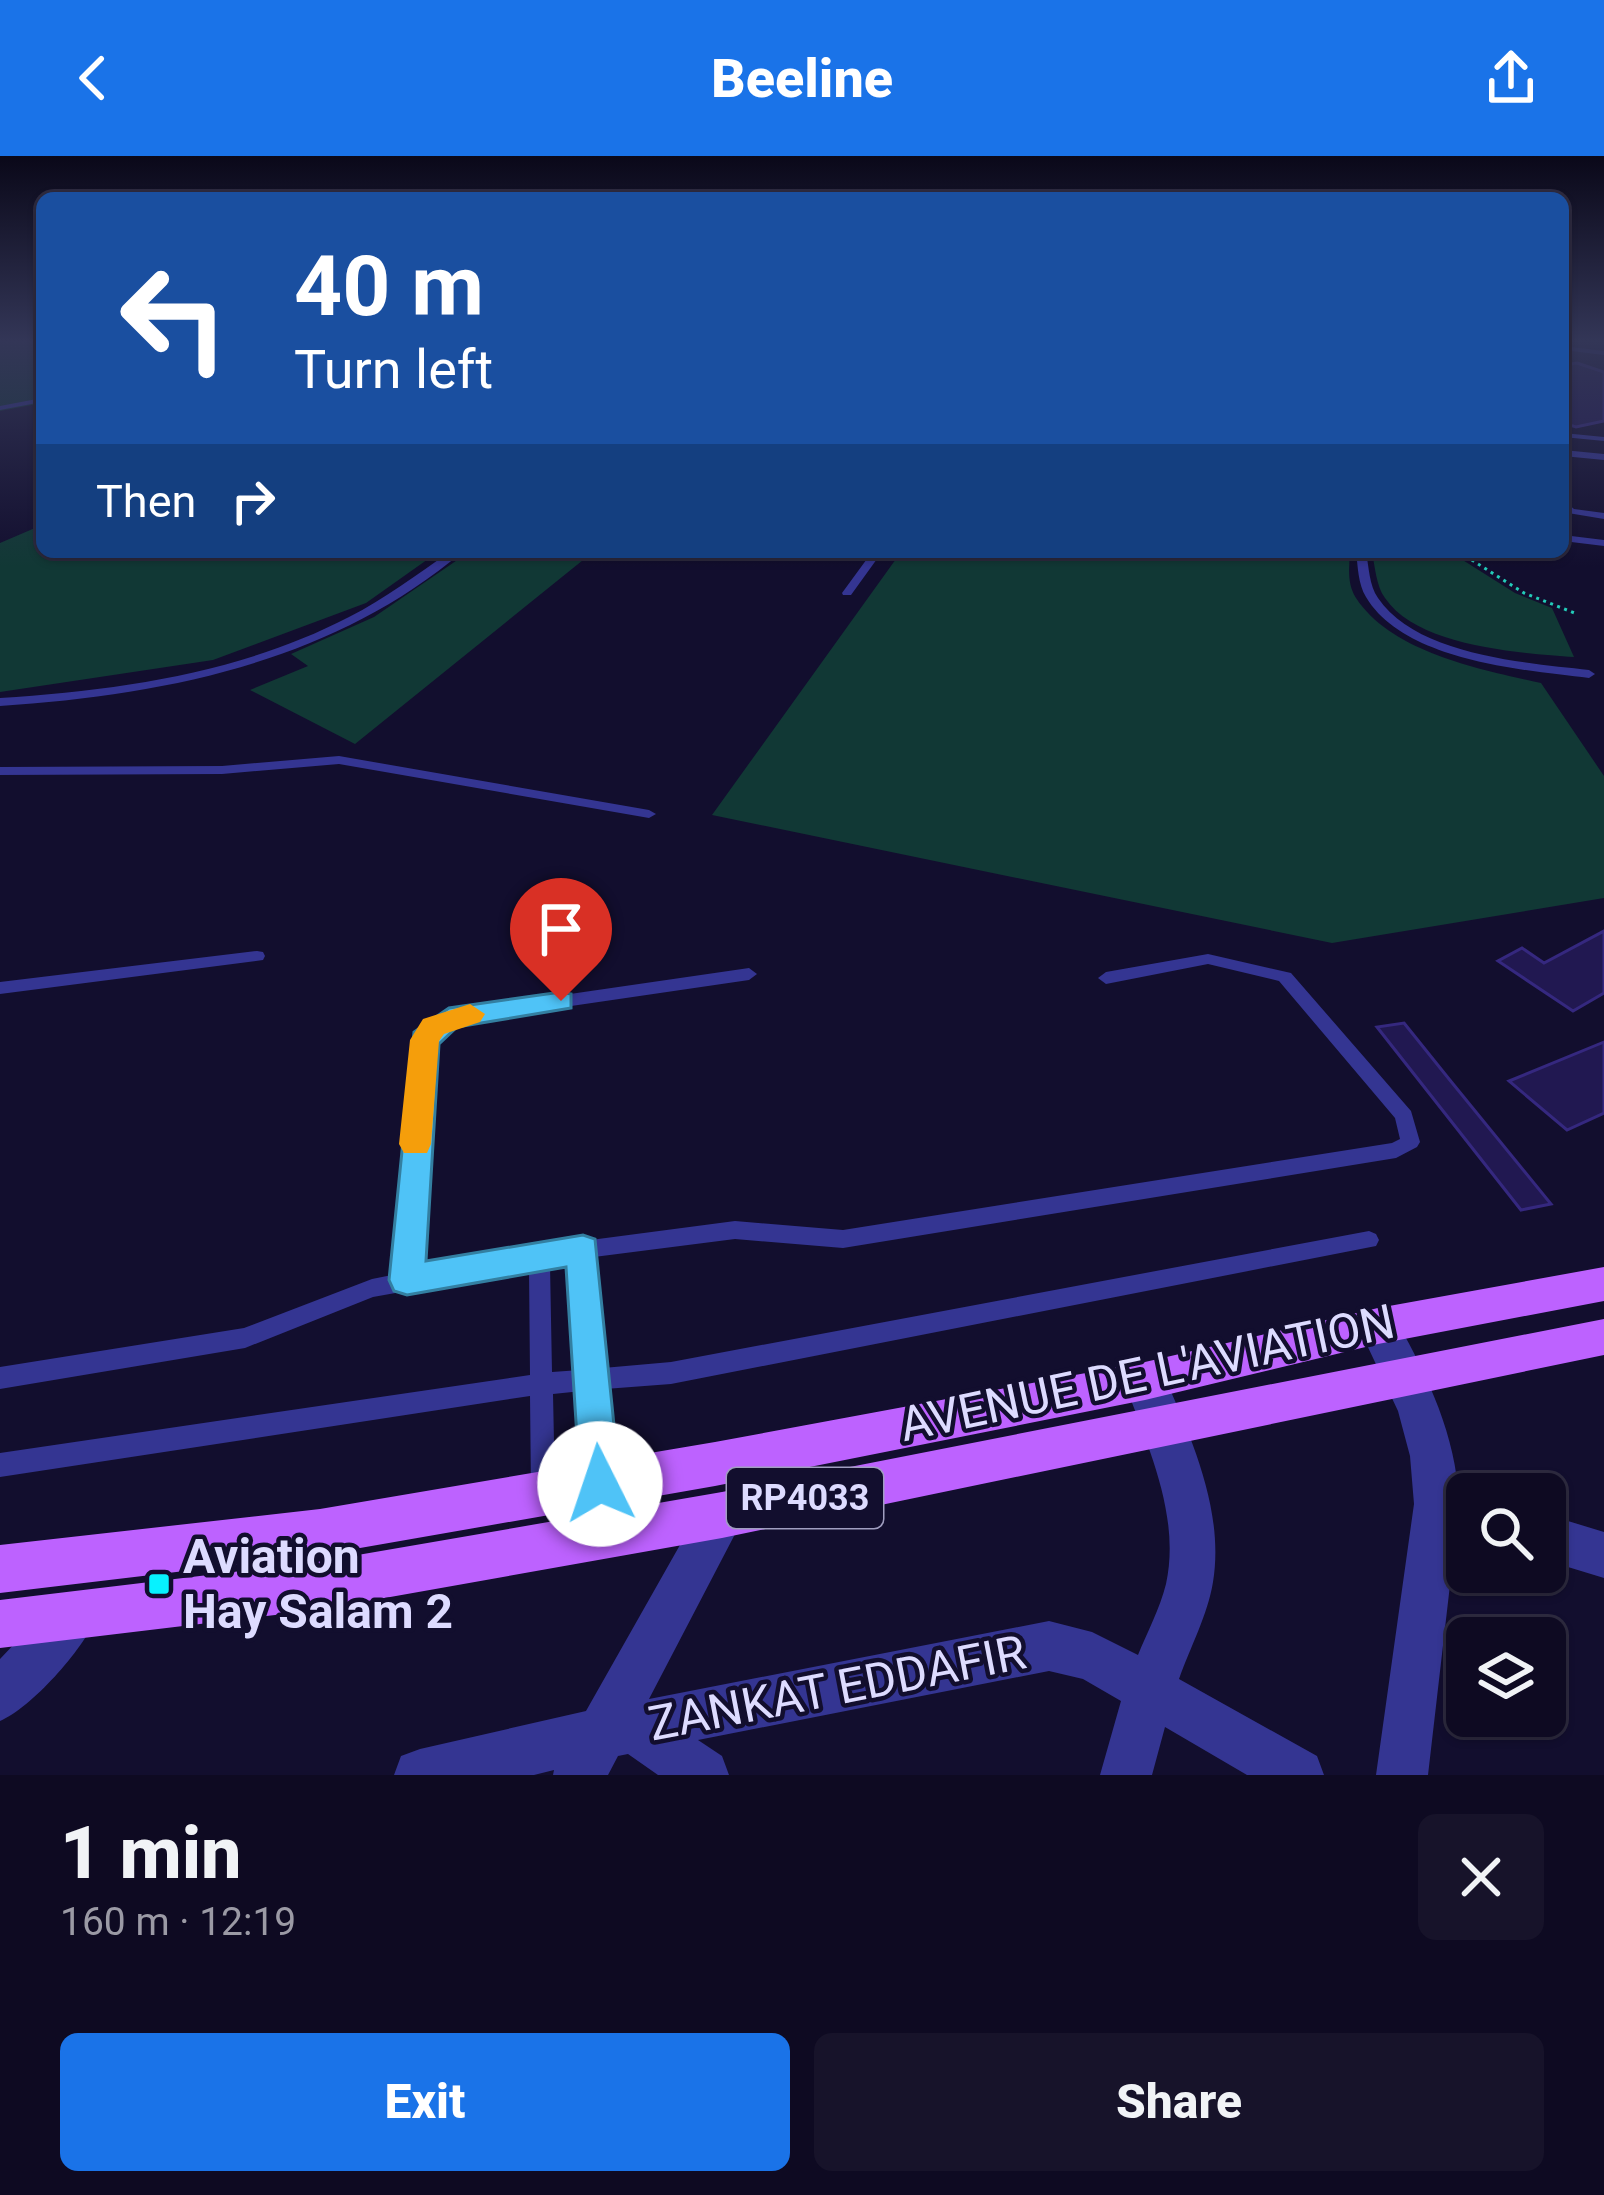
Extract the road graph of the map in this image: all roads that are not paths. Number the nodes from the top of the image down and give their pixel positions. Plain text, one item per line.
1 (1569, 436) edge
2 (1604, 439) edge
3 (1569, 454) edge
4 (1604, 457) edge
5 (1569, 509) edge
6 (1604, 516) edge
7 (1569, 539) edge
8 (1604, 543) edge
9 (448, 558) edge
10 (873, 558) edge
11 (1362, 558) edge
12 (847, 593) dead end
13 (1589, 674) dead end
14 (0, 703) edge
15 (0, 771) edge
16 (649, 814) dead end
17 (257, 956) dead end
18 (749, 974) dead end
19 (1106, 979) dead end
20 (0, 988) edge
21 (1370, 1240) dead end
22 (583, 1250) junction
23 (539, 1257) junction
24 (407, 1280) junction
25 (1604, 1284) edge
26 (1378, 1326) junction
27 (1604, 1337) edge
28 (1405, 1374) junction
29 (592, 1377) junction
30 (0, 1378) edge
31 (1145, 1382) junction
32 (541, 1384) junction
33 (1164, 1428) junction
34 (0, 1465) edge
35 (600, 1484) junction
36 (1446, 1489) edge
37 (543, 1494) junction
38 (722, 1515) junction
39 (1446, 1540) edge
40 (1566, 1543) edge
41 (1604, 1555) edge
42 (0, 1569) edge
43 (72, 1618) junction
44 (0, 1624) edge
45 (1149, 1691) junction
46 (0, 1696) edge
47 (606, 1745) edge
48 (420, 1775) edge
49 (703, 1775) edge
50 (1126, 1775) edge
51 (1298, 1775) edge
52 (1402, 1775) edge

1 - 2 lane
3 - 4 lane
5 - 6 lane
7 - 8 lane
9 - 14 lane
10 - 12 lane
11 - 13 lane
15 - 16 lane
17 - 20 lane
18 - 24 lane
19 - 22 lane
21 - 29 lane
22 - 23 lane
22 - 29 lane
23 - 24 lane
23 - 32 lane
24 - 30 lane
25 - 26 main road, AVENUE DE L'AVIATION / RP4033
26 - 28 street
26 - 31 main road, AVENUE DE L'AVIATION / RP4033
27 - 28 main road, AVENUE DE L'AVIATION / RP4033
28 - 33 main road, AVENUE DE L'AVIATION / RP4033
28 - 36 street
29 - 32 lane
29 - 35 lane
31 - 33 street
31 - 35 main road, AVENUE DE L'AVIATION / RP4033
32 - 34 lane
32 - 37 lane
33 - 38 main road, AVENUE DE L'AVIATION / RP4033
33 - 45 street
35 - 37 main road, AVENUE DE L'AVIATION / RP4033
37 - 42 main road, AVENUE DE L'AVIATION / RP4033
38 - 43 main road, AVENUE DE L'AVIATION / RP4033
38 - 47 street
39 - 52 street
40 - 41 street
43 - 44 main road, AVENUE DE L'AVIATION / RP4033
43 - 46 street
45 - 47 street, ZANKAT EDDAFIR
45 - 50 street
45 - 51 street, ZANKAT EDDAFIR
47 - 48 street, ZANKAT EDDAFIR
47 - 49 street

